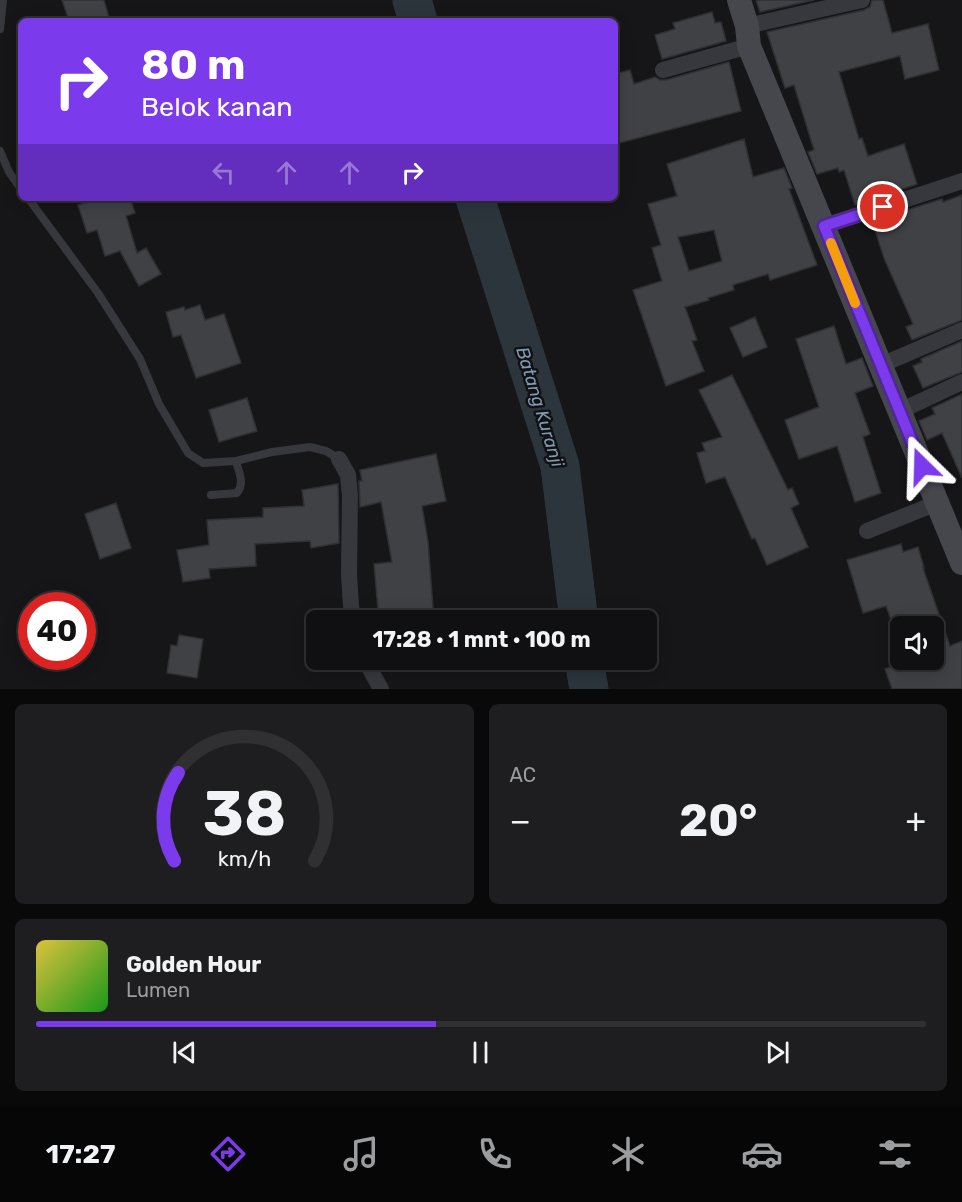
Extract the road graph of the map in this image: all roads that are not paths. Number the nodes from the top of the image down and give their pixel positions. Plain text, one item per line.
1 (3, 0) edge
2 (739, 0) edge
3 (862, 0) edge
4 (0, 29) edge
5 (748, 36) junction
6 (663, 70) dead end
7 (0, 151) edge
8 (962, 181) edge
9 (18, 185) edge
10 (30, 201) edge
11 (824, 226) junction
12 (962, 330) edge
13 (881, 366) junction
14 (962, 382) edge
15 (900, 411) junction
16 (339, 459) joint
17 (236, 461) junction
18 (211, 495) dead end
19 (937, 502) junction
20 (867, 531) dead end
21 (962, 563) edge
22 (353, 610) edge
23 (371, 670) edge
24 (381, 689) edge

1 - 4 lane
2 - 5 street
3 - 5 street
5 - 6 street
5 - 11 street
7 - 9 lane
8 - 11 street
10 - 17 lane
11 - 13 street
12 - 13 street
13 - 15 street
14 - 15 street
15 - 19 street
16 - 17 lane
16 - 22 street
17 - 18 lane
19 - 20 street
19 - 21 street
23 - 24 street

